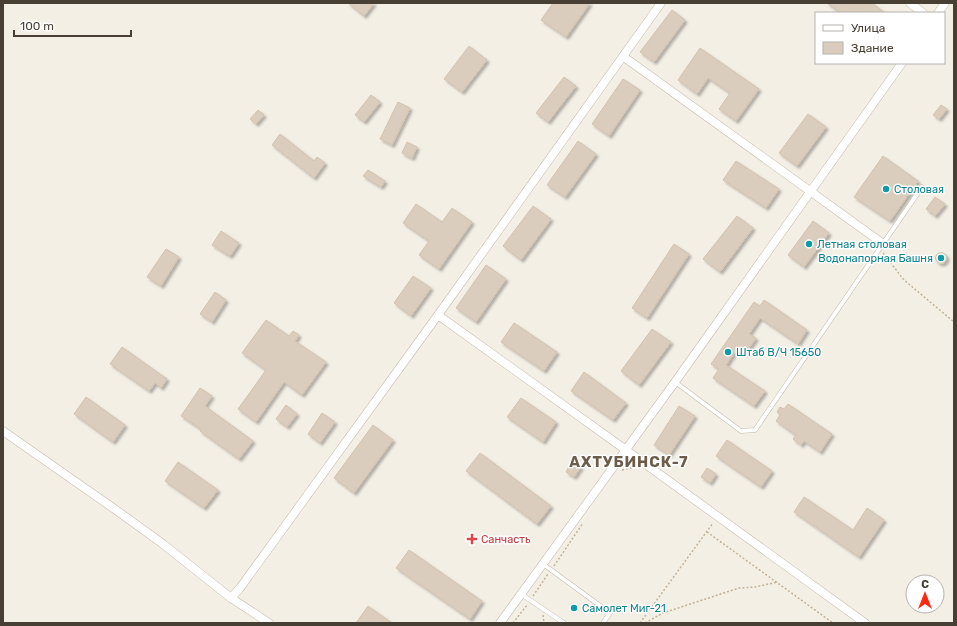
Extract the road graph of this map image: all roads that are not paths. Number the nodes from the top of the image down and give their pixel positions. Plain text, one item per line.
1 (661, 3) edge
2 (910, 3) edge
3 (945, 3) edge
4 (922, 12) edge
5 (939, 12) edge
6 (624, 57) junction
7 (901, 64) edge
8 (922, 187) dead end
9 (810, 191) junction
10 (881, 246) junction
11 (438, 315) junction
12 (675, 382) junction
13 (3, 431) edge
14 (626, 450) junction
15 (543, 564) junction
16 (521, 594) junction
17 (231, 598) junction
18 (269, 623) edge
19 (500, 623) edge
20 (564, 623) edge
21 (603, 623) edge
22 (865, 623) edge

1 - 6 street
2 - 4 street
3 - 5 street
6 - 9 street
6 - 11 street
7 - 9 street
8 - 10 lane
9 - 10 street
9 - 12 street
10 - 12 lane
11 - 14 street
11 - 17 street
12 - 14 street
13 - 17 street
14 - 15 street
14 - 22 street
15 - 16 street
15 - 21 lane
16 - 19 street
16 - 20 lane
17 - 18 street

